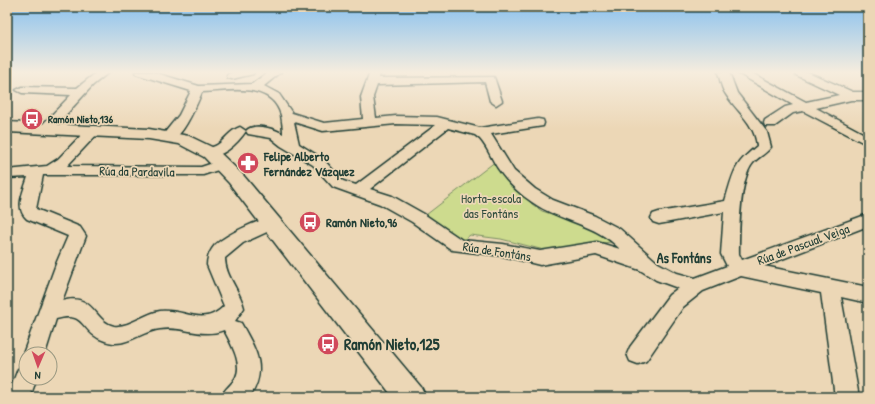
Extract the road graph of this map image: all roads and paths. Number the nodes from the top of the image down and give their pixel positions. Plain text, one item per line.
1 (47, 91) edge
2 (197, 91) edge
3 (265, 91) edge
4 (369, 91) edge
5 (493, 91) edge
6 (730, 91) edge
7 (775, 91) edge
8 (840, 91) edge
9 (81, 92) joint
10 (851, 96) junction
11 (868, 96) edge
12 (496, 101) dead end
13 (803, 106) junction
14 (287, 115) junction
15 (370, 122) junction
16 (446, 123) junction
17 (538, 123) dead end
18 (770, 123) dead end
19 (7, 127) edge
20 (46, 128) junction
21 (94, 130) junction
22 (246, 131) joint
23 (480, 132) junction
24 (169, 136) junction
25 (868, 141) edge
26 (292, 146) junction
27 (216, 159) junction
28 (44, 170) junction
29 (7, 174) edge
30 (358, 191) junction
31 (732, 205) junction
32 (659, 218) dead end
33 (868, 220) edge
34 (272, 223) junction
35 (648, 266) junction
36 (738, 268) junction
37 (696, 286) junction
38 (830, 287) junction
39 (868, 295) edge
40 (48, 313) junction
41 (234, 329) dead end
42 (37, 346) edge
43 (638, 354) dead end
44 (22, 386) edge
45 (18, 397) edge
46 (233, 397) edge
47 (411, 397) edge
48 (846, 397) edge

1 - 9 street
2 - 24 street
3 - 14 street
4 - 15 street
5 - 12 street
6 - 31 street
7 - 13 street
8 - 10 street
9 - 20 street
10 - 11 street
10 - 13 street
13 - 18 street
13 - 25 street
14 - 15 street
14 - 26 street
15 - 16 street
16 - 23 street
16 - 30 street
17 - 23 street
19 - 20 main road
20 - 21 main road
21 - 24 main road
21 - 28 street
22 - 26 street, Rúa de Fontáns
22 - 27 street, Rúa da Pardavila
23 - 35 street, Rúa de Fontáns
24 - 27 main road
26 - 30 street, Rúa de Fontáns
27 - 28 street, Rúa da Pardavila
27 - 34 main road
28 - 29 street, Rúa da Pardavila
28 - 40 street
30 - 35 street, Rúa de Fontáns
31 - 32 street
31 - 36 street
33 - 36 street, Rúa de Pascual Veiga
34 - 40 street
34 - 47 main road
35 - 37 street, Rúa de Fontáns
36 - 37 street
36 - 38 street
37 - 43 street
38 - 39 street
38 - 48 street
40 - 42 street
41 - 46 street
44 - 45 street

